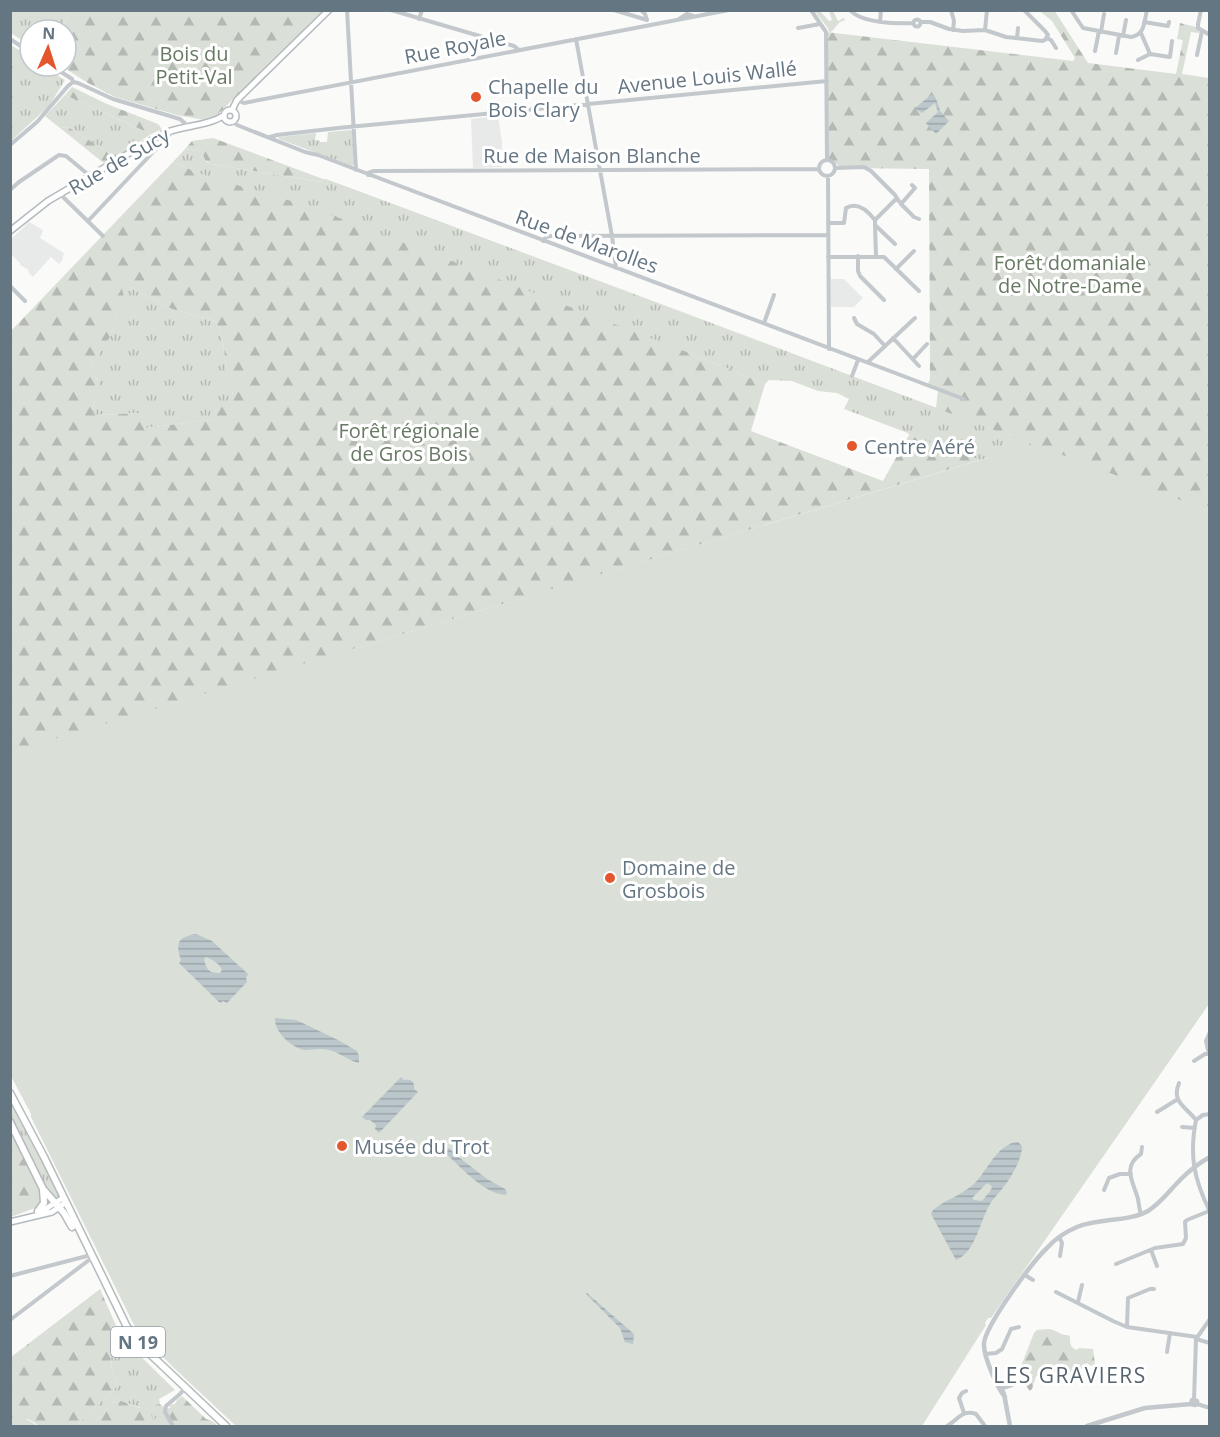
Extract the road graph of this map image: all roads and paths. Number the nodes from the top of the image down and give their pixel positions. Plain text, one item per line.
1 (329, 10) edge
2 (346, 10) edge
3 (391, 10) edge
4 (422, 10) edge
5 (614, 10) edge
6 (641, 10) edge
7 (729, 10) edge
8 (811, 10) edge
9 (850, 10) edge
10 (881, 10) edge
11 (915, 10) edge
12 (951, 10) edge
13 (987, 10) edge
14 (1024, 10) edge
15 (1071, 10) edge
16 (1147, 10) edge
17 (1201, 10) edge
18 (1104, 14) dead end
19 (687, 15) edge
20 (419, 19) junction
21 (1126, 20) dead end
22 (917, 21) junction
23 (880, 22) junction
24 (1144, 22) junction
25 (1169, 22) dead end
26 (648, 23) junction
27 (820, 24) junction
28 (798, 28) dead end
29 (1018, 28) dead end
30 (953, 30) junction
31 (985, 30) junction
32 (1100, 31) junction
33 (1202, 32) junction
34 (1141, 33) junction
35 (1209, 35) edge
36 (1121, 36) junction
37 (1017, 38) junction
38 (1047, 38) junction
39 (576, 39) junction
40 (1172, 41) dead end
41 (1056, 48) dead end
42 (520, 50) junction
43 (1095, 51) dead end
44 (1116, 52) dead end
45 (1150, 54) junction
46 (1197, 55) dead end
47 (1138, 60) dead end
48 (70, 78) edge
49 (827, 81) junction
50 (74, 82) junction
51 (351, 82) junction
52 (237, 100) junction
53 (588, 104) junction
54 (232, 110) junction
55 (173, 118) junction
56 (222, 118) junction
57 (233, 122) junction
58 (188, 126) junction
59 (354, 127) junction
60 (174, 129) junction
61 (269, 138) junction
62 (10, 145) edge
63 (827, 160) junction
64 (836, 168) junction
65 (819, 169) junction
66 (356, 170) junction
67 (600, 170) junction
68 (368, 175) junction
69 (90, 176) junction
70 (828, 176) junction
71 (912, 185) dead end
72 (10, 189) edge
73 (60, 194) junction
74 (897, 198) junction
75 (901, 204) junction
76 (919, 219) dead end
77 (88, 221) junction
78 (875, 222) junction
79 (828, 223) junction
80 (10, 232) edge
81 (828, 235) junction
82 (886, 235) junction
83 (103, 236) dead end
84 (612, 236) junction
85 (543, 241) junction
86 (876, 243) junction
87 (895, 243) dead end
88 (914, 252) dead end
89 (858, 256) junction
90 (876, 256) junction
91 (828, 257) junction
92 (616, 268) junction
93 (896, 269) junction
94 (10, 286) edge
95 (919, 291) dead end
96 (774, 295) dead end
97 (884, 300) dead end
98 (26, 301) dead end
99 (854, 318) dead end
100 (915, 318) dead end
101 (764, 323) junction
102 (893, 338) junction
103 (927, 344) dead end
104 (885, 346) junction
105 (829, 349) junction
106 (913, 359) junction
107 (858, 360) junction
108 (868, 363) junction
109 (919, 366) dead end
110 (852, 376) dead end
111 (964, 399) dead end
112 (1209, 1032) edge
113 (1209, 1054) edge
114 (1194, 1061) dead end
115 (1179, 1083) dead end
116 (10, 1093) edge
117 (1178, 1099) junction
118 (1157, 1112) dead end
119 (1209, 1114) edge
120 (1196, 1120) junction
121 (10, 1122) edge
122 (1182, 1127) dead end
123 (1195, 1128) junction
124 (1142, 1147) dead end
125 (1209, 1157) edge
126 (1194, 1167) junction
127 (1131, 1174) junction
128 (43, 1190) junction
129 (1104, 1190) dead end
130 (64, 1201) junction
131 (1208, 1204) edge
132 (57, 1206) junction
133 (1209, 1211) edge
134 (52, 1212) junction
135 (39, 1213) junction
136 (64, 1214) junction
137 (1141, 1214) junction
138 (10, 1220) edge
139 (1059, 1237) junction
140 (1150, 1250) junction
141 (1060, 1256) dead end
142 (88, 1258) junction
143 (1116, 1264) dead end
144 (1157, 1266) dead end
145 (1025, 1275) junction
146 (10, 1276) edge
147 (1033, 1280) dead end
148 (1082, 1285) dead end
149 (1154, 1289) dead end
150 (1056, 1292) dead end
151 (1078, 1302) junction
152 (1209, 1319) edge
153 (10, 1320) edge
154 (1019, 1327) dead end
155 (1127, 1327) junction
156 (1170, 1333) junction
157 (1197, 1338) junction
158 (1209, 1343) edge
159 (1167, 1352) dead end
160 (985, 1354) junction
161 (1014, 1381) dead end
162 (184, 1389) junction
163 (1000, 1389) junction
164 (966, 1391) dead end
165 (1194, 1402) junction
166 (1209, 1408) edge
167 (964, 1413) junction
168 (172, 1426) edge
169 (222, 1426) edge
170 (226, 1426) edge
171 (947, 1426) edge
172 (983, 1426) edge
173 (1010, 1426) edge
174 (1087, 1426) edge

1 - 52 main road
2 - 51 street
3 - 20 street
4 - 20 street
5 - 26 street
6 - 26 street
7 - 19 street, Rue Royale
8 - 27 street
9 - 23 street
10 - 23 street
11 - 22 street
12 - 30 street
13 - 31 street
14 - 38 street
15 - 32 street
16 - 24 street
17 - 33 street
18 - 32 street
19 - 26 street, Rue Royale
20 - 42 street
21 - 36 street
22 - 23 street
22 - 30 street
24 - 25 street
24 - 34 street
26 - 39 street, Rue Royale
27 - 28 street
27 - 49 street
29 - 37 street
30 - 31 street
31 - 37 street
32 - 36 street
32 - 43 street
33 - 35 street
33 - 46 street
34 - 36 street
34 - 45 street
36 - 44 street
37 - 38 street
38 - 41 street
39 - 42 street, Rue Royale
39 - 53 street
40 - 45 street
42 - 51 street, Rue Royale
45 - 47 street
48 - 50 street
49 - 53 street, Avenue Louis Wallé
49 - 63 street
50 - 55 street
50 - 62 street
51 - 52 street, Rue Royale
51 - 59 street
52 - 54 main road
53 - 59 street, Avenue Louis Wallé
53 - 67 street
54 - 56 main road
54 - 57 main road
55 - 58 street
55 - 60 street
56 - 57 main road
56 - 58 main road, Rue de Sucy
57 - 61 street, Rue de Marolles
58 - 60 main road, Rue de Sucy
59 - 61 street, Avenue Louis Wallé
59 - 66 street
60 - 69 main road, Rue de Sucy
60 - 77 street
61 - 66 street, Rue de Marolles
63 - 64 street
63 - 65 street
64 - 70 street
64 - 74 street
65 - 67 street, Rue de Maison Blanche
65 - 70 street
66 - 68 street, Rue de Marolles
67 - 68 street, Rue de Maison Blanche
67 - 84 street
68 - 85 street, Rue de Marolles
69 - 72 street
69 - 73 main road, Rue de Sucy
70 - 79 street
71 - 75 street
73 - 77 street
73 - 80 main road, Rue de Sucy
74 - 75 street
74 - 78 street
75 - 76 street
77 - 83 street
78 - 79 street
78 - 82 street
78 - 86 street
79 - 81 street
81 - 84 street
81 - 91 street
82 - 86 street
82 - 87 street
84 - 85 street
84 - 92 street
85 - 92 street, Rue de Marolles
86 - 90 street
88 - 93 street
89 - 90 street
89 - 91 street
89 - 97 street
90 - 93 street
91 - 105 street
92 - 101 street, Rue de Marolles
93 - 95 street
94 - 98 street
96 - 101 street
99 - 104 street
100 - 102 street
101 - 105 street, Rue de Marolles
102 - 104 street
102 - 106 street
103 - 106 street
104 - 108 street
105 - 107 street, Rue de Marolles
106 - 109 street
107 - 108 street, Rue de Marolles
107 - 110 street
108 - 111 street, Rue de Marolles
112 - 113 street
113 - 114 street
115 - 117 street
116 - 130 main road, N 19
117 - 118 street
117 - 120 street
119 - 120 street
120 - 123 street
121 - 128 main road, N 19
122 - 123 street
123 - 126 street
124 - 127 street
125 - 126 street
126 - 131 street
126 - 137 street
127 - 129 street
127 - 137 street
128 - 132 main road, N 19
128 - 135 main road
130 - 132 main road
130 - 162 main road, N 19
131 - 133 street
132 - 134 main road
132 - 135 main road
132 - 136 main road, N 19
133 - 140 street
134 - 135 main road
134 - 136 main road
135 - 138 main road
136 - 142 main road, N 19
137 - 139 street
139 - 141 street
139 - 145 street
140 - 143 street
140 - 144 street
142 - 146 street
142 - 153 street
142 - 162 main road, N 19
145 - 147 street
145 - 160 street
148 - 151 street
149 - 155 street
150 - 151 street
151 - 155 street
152 - 157 street
154 - 160 street
155 - 156 street
156 - 157 street
156 - 159 street
157 - 158 street
157 - 165 street
160 - 163 street
161 - 163 street
162 - 168 street
162 - 169 main road, N 19
162 - 170 main road, N 19
163 - 173 street
164 - 167 street
165 - 166 street
165 - 174 street
167 - 171 street
167 - 172 street

